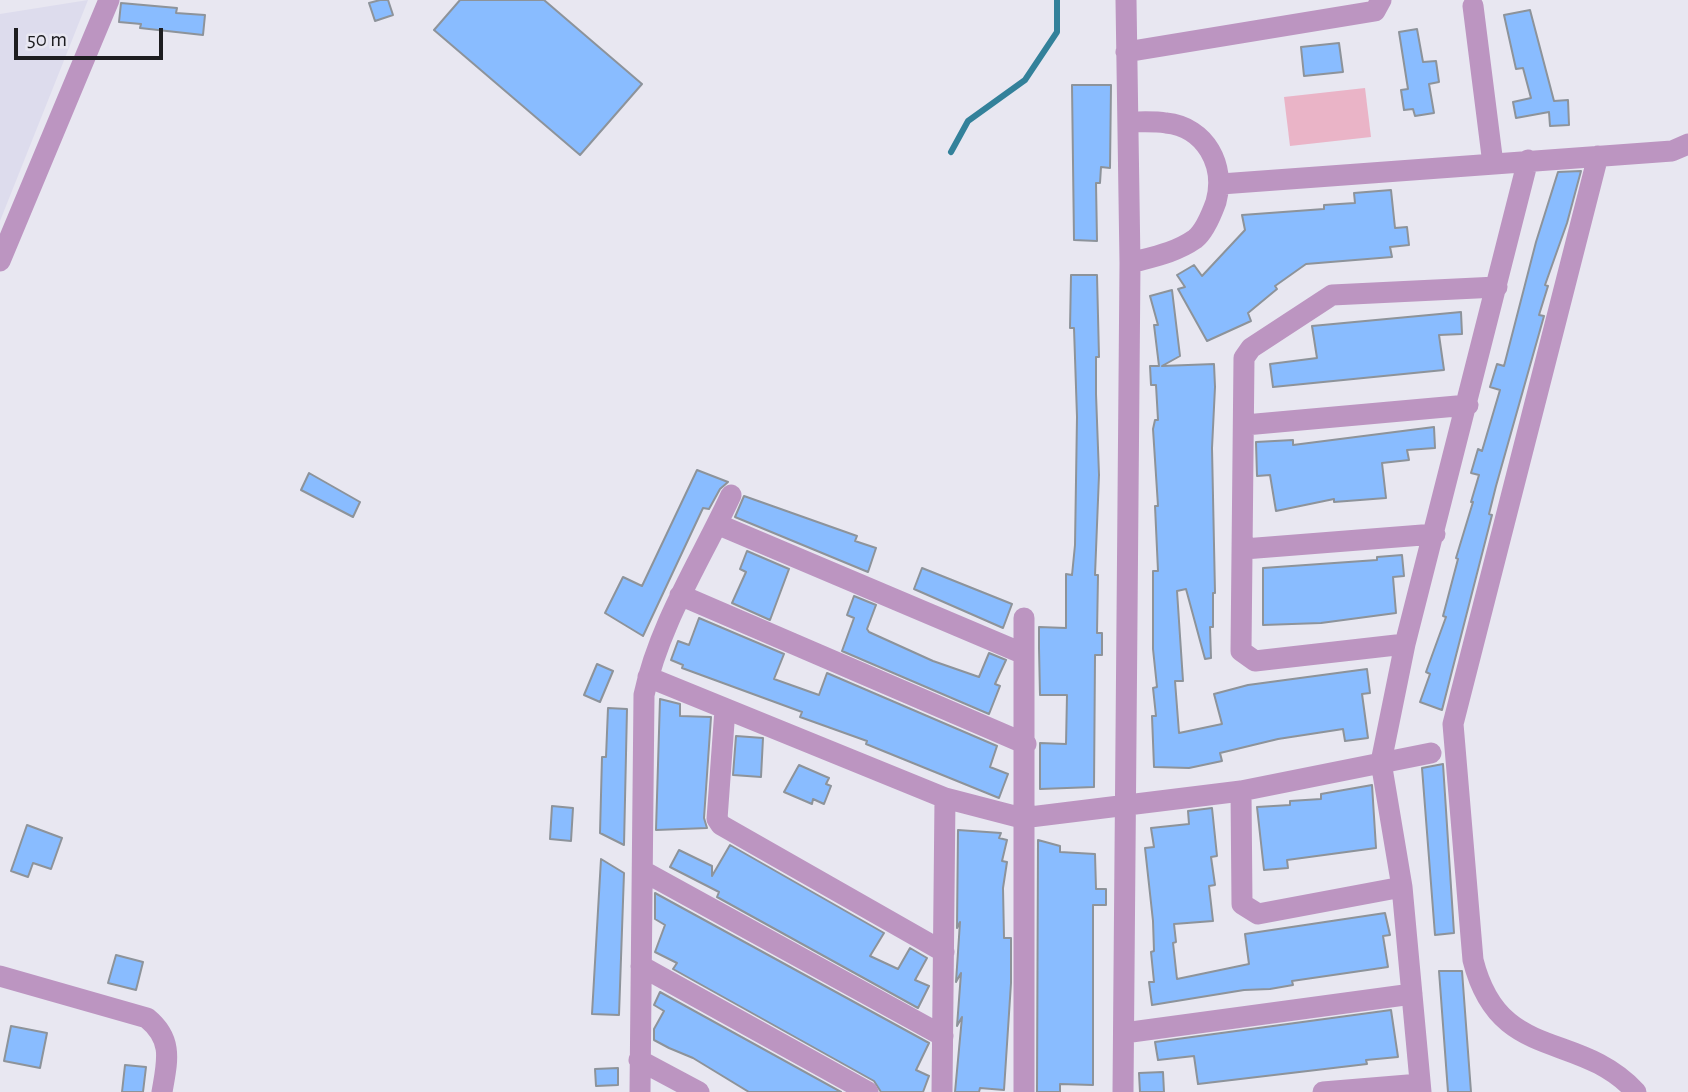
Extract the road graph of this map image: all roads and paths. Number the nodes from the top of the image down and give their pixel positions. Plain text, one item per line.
1 (109, 0) edge
2 (1126, 0) edge
3 (1381, 0) edge
4 (1473, 6) dead end
5 (1126, 52) junction
6 (1129, 122) junction
7 (1688, 144) edge
8 (1598, 156) junction
9 (1528, 160) junction
10 (1493, 164) junction
11 (1221, 184) junction
12 (0, 261) edge
13 (1130, 263) junction
14 (1497, 287) junction
15 (1468, 405) junction
16 (1245, 425) junction
17 (731, 495) dead end
18 (717, 524) junction
19 (1436, 534) junction
20 (1244, 549) junction
21 (680, 595) junction
22 (1024, 618) dead end
23 (1405, 645) junction
24 (1024, 654) junction
25 (648, 677) junction
26 (725, 709) junction
27 (1026, 744) junction
28 (1431, 753) dead end
29 (1381, 762) junction
30 (1241, 791) junction
31 (946, 798) junction
32 (1128, 803) junction
33 (1022, 818) junction
34 (643, 871) junction
35 (1402, 887) junction
36 (944, 952) junction
37 (641, 966) junction
38 (0, 976) edge
39 (1412, 994) junction
40 (1124, 1033) junction
41 (943, 1036) junction
42 (639, 1060) junction
43 (1420, 1088) edge
44 (162, 1092) edge
45 (640, 1092) edge
46 (699, 1092) edge
47 (868, 1092) edge
48 (942, 1092) edge
49 (1024, 1092) edge
50 (1123, 1092) edge
51 (1323, 1092) edge
52 (1636, 1092) edge

1 - 12 street
2 - 5 street
3 - 5 street
4 - 10 street
5 - 6 street
6 - 11 street
6 - 13 street
7 - 8 street
8 - 9 street
8 - 52 street
9 - 10 street
9 - 14 street
10 - 11 street
11 - 13 street
13 - 32 street
14 - 15 street
14 - 16 street
15 - 16 street
15 - 19 street
16 - 20 street
17 - 18 street
18 - 21 street
18 - 24 street
19 - 20 street
19 - 23 street
20 - 23 street
21 - 25 street
21 - 27 street
22 - 24 street
23 - 29 street
24 - 27 street
25 - 26 street
25 - 34 street
26 - 31 street
26 - 36 street
27 - 33 street
28 - 29 street
29 - 30 street
29 - 35 street
30 - 32 street
30 - 35 street
31 - 33 street
31 - 36 street
32 - 33 street
32 - 40 street
33 - 49 street
34 - 37 street
34 - 41 street
35 - 39 street
36 - 41 street
37 - 42 street
37 - 47 street
38 - 44 street
39 - 40 street
39 - 43 street
40 - 50 street
41 - 48 street
42 - 45 street
42 - 46 street
43 - 51 street

